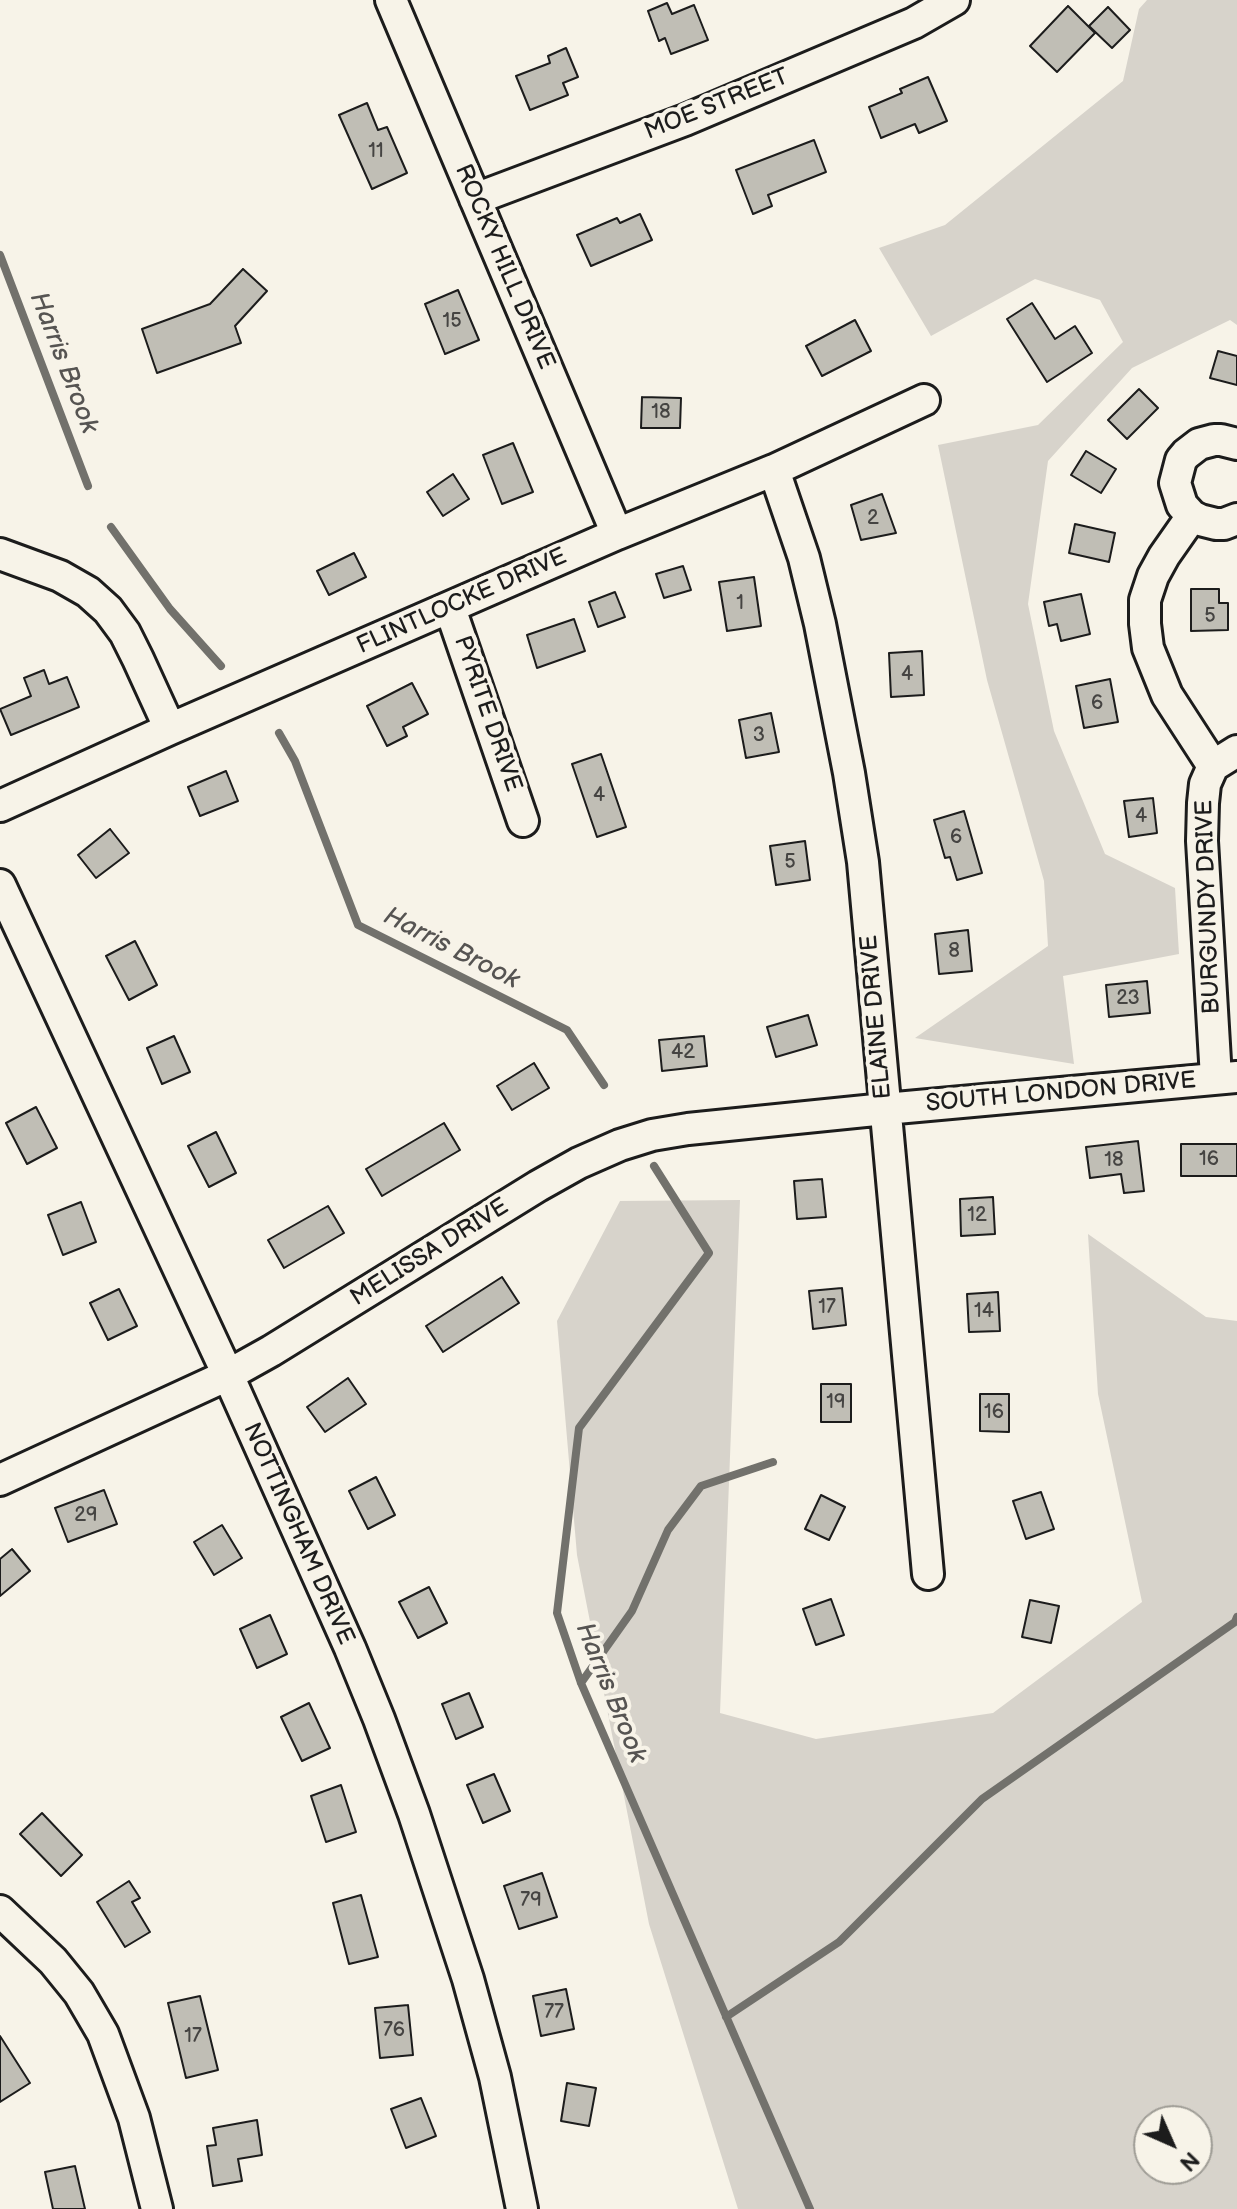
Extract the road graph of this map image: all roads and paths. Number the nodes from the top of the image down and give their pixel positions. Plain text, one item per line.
1 (391, 0) edge
2 (954, 0) edge
3 (475, 199) junction
4 (924, 400) dead end
5 (1237, 444) edge
6 (774, 470) junction
7 (1192, 516) junction
8 (1237, 519) edge
9 (617, 534) junction
10 (0, 554) edge
11 (450, 608) junction
12 (170, 729) junction
13 (1225, 758) edge
14 (0, 806) edge
15 (523, 821) dead end
16 (0, 885) edge
17 (1226, 1078) edge
18 (885, 1109) junction
19 (228, 1375) junction
20 (0, 1480) edge
21 (928, 1574) dead end
22 (0, 1911) edge
23 (157, 2209) edge
24 (522, 2209) edge

1 - 3 street, ROCKY HILL DRIVE
2 - 3 street, MOE STREET
3 - 9 street, ROCKY HILL DRIVE
4 - 6 street, FLINTLOCKE DRIVE
5 - 7 street
6 - 9 street, FLINTLOCKE DRIVE
6 - 18 street, ELAINE DRIVE
7 - 8 street
7 - 13 street
9 - 11 street, FLINTLOCKE DRIVE
10 - 12 street
11 - 12 street, FLINTLOCKE DRIVE
11 - 15 street, PYRITE DRIVE
12 - 14 street, FLINTLOCKE DRIVE
13 - 17 street, BURGUNDY DRIVE
16 - 19 street, NOTTINGHAM DRIVE
17 - 18 street, SOUTH LONDON DRIVE
18 - 19 street, MELISSA DRIVE
18 - 21 street, ELAINE DRIVE
19 - 20 street, MELISSA DRIVE
19 - 24 street, NOTTINGHAM DRIVE
22 - 23 street

